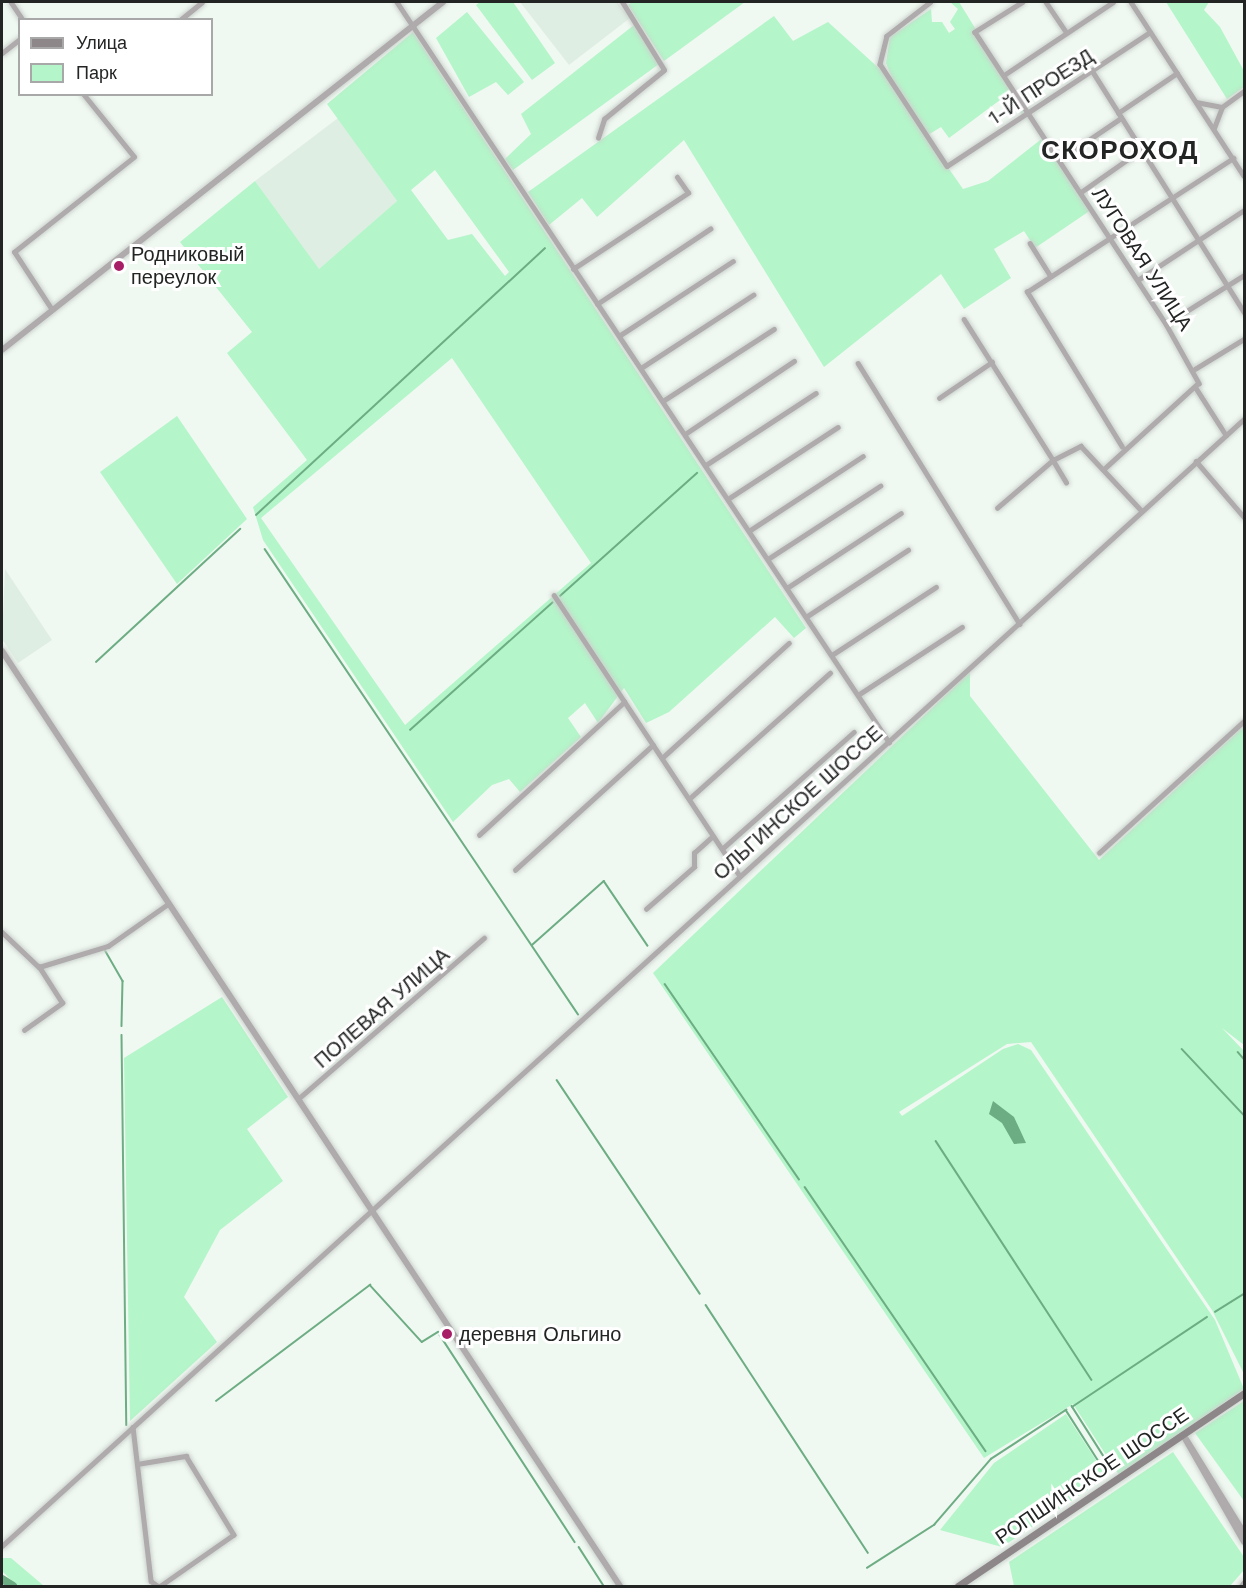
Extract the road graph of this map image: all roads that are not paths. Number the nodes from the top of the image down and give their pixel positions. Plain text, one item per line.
1 (10, 2) edge
2 (202, 2) edge
3 (397, 2) edge
4 (442, 2) edge
5 (622, 2) edge
6 (931, 2) edge
7 (1023, 2) edge
8 (1046, 2) edge
9 (1113, 2) edge
10 (1131, 2) edge
11 (22, 18) edge
12 (182, 18) edge
13 (411, 26) junction
14 (1066, 32) junction
15 (1150, 32) junction
16 (18, 41) edge
17 (2, 53) edge
18 (1093, 72) junction
19 (1177, 73) junction
20 (1004, 75) junction
21 (1245, 92) edge
22 (85, 96) edge
23 (1196, 102) junction
24 (1222, 107) junction
25 (1028, 112) junction
26 (1120, 115) junction
27 (1214, 128) junction
28 (598, 138) dead end
29 (1141, 150) junction
30 (1233, 158) junction
31 (1059, 160) junction
32 (1245, 176) edge
33 (677, 177) dead end
34 (1080, 192) junction
35 (1172, 199) junction
36 (1245, 210) edge
37 (710, 229) dead end
38 (1111, 237) junction
39 (1200, 241) junction
40 (1030, 243) dead end
41 (733, 261) dead end
42 (573, 269) junction
43 (1050, 275) junction
44 (1245, 275) edge
45 (1138, 280) junction
46 (1228, 285) junction
47 (753, 295) dead end
48 (597, 304) junction
49 (52, 310) junction
50 (1245, 312) edge
51 (964, 320) dead end
52 (1166, 324) junction
53 (774, 329) dead end
54 (619, 336) junction
55 (1245, 339) edge
56 (2, 350) edge
57 (794, 361) dead end
58 (992, 362) junction
59 (858, 363) dead end
60 (641, 368) junction
61 (1195, 369) junction
62 (1197, 384) junction
63 (816, 393) dead end
64 (939, 398) dead end
65 (663, 401) junction
66 (1245, 419) edge
67 (838, 427) dead end
68 (685, 434) junction
69 (1226, 435) junction
70 (1122, 447) junction
71 (863, 456) dead end
72 (1053, 460) junction
73 (1196, 461) junction
74 (706, 465) junction
75 (1104, 469) junction
76 (1066, 482) dead end
77 (880, 486) dead end
78 (728, 499) junction
79 (997, 508) dead end
80 (1142, 511) junction
81 (901, 513) dead end
82 (1245, 518) edge
83 (749, 531) junction
84 (908, 550) dead end
85 (768, 560) junction
86 (936, 587) dead end
87 (787, 588) junction
88 (554, 595) dead end
89 (806, 616) junction
90 (1020, 624) junction
91 (962, 627) dead end
92 (789, 643) dead end
93 (2, 651) edge
94 (832, 655) junction
95 (830, 673) dead end
96 (858, 694) junction
97 (624, 702) junction
98 (1245, 721) edge
99 (854, 732) dead end
100 (889, 742) junction
101 (653, 745) junction
102 (662, 758) junction
103 (688, 799) junction
104 (478, 835) dead end
105 (713, 836) junction
106 (722, 849) junction
107 (1099, 853) dead end
108 (515, 870) dead end
109 (740, 876) junction
110 (168, 904) junction
111 (646, 909) dead end
112 (2, 932) edge
113 (484, 939) dead end
114 (39, 967) junction
115 (24, 1030) dead end
116 (297, 1100) junction
117 (371, 1208) junction
118 (1245, 1393) edge
119 (133, 1426) junction
120 (1183, 1435) junction
121 (137, 1464) junction
122 (1245, 1533) edge
123 (1245, 1542) edge
124 (2, 1546) edge
125 (1245, 1582) edge
126 (159, 1587) edge
127 (620, 1587) edge
128 (958, 1587) edge
129 (1241, 1587) edge

1 - 11 street
2 - 12 street
3 - 13 street
4 - 13 street
5 - 28 street
6 - 25 street, 1-Й ПРОЕЗД
7 - 20 street, ЛУГОВАЯ УЛИЦА
8 - 14 street
9 - 14 street
10 - 15 street
13 - 42 street
13 - 49 street
14 - 20 street
15 - 18 street, 1-Й ПРОЕЗД
15 - 19 street
16 - 17 street
18 - 25 street, 1-Й ПРОЕЗД
18 - 26 street
19 - 23 street
19 - 26 street
20 - 25 street, ЛУГОВАЯ УЛИЦА
21 - 24 street
22 - 49 street
23 - 24 street
23 - 27 street
24 - 27 street
25 - 31 street, ЛУГОВАЯ УЛИЦА
26 - 29 street
26 - 31 street
27 - 30 street
29 - 34 street
29 - 35 street
30 - 32 street
30 - 35 street
31 - 34 street, ЛУГОВАЯ УЛИЦА
33 - 42 street
34 - 38 street, ЛУГОВАЯ УЛИЦА
35 - 38 street
35 - 39 street
36 - 39 street
37 - 48 street
38 - 43 street
38 - 45 street, ЛУГОВАЯ УЛИЦА
39 - 45 street
39 - 46 street
40 - 43 street
41 - 54 street
42 - 48 street
43 - 70 street
44 - 46 street
45 - 52 street, ЛУГОВАЯ УЛИЦА
46 - 50 street
46 - 52 street
47 - 60 street
48 - 54 street
49 - 56 street
51 - 58 street
52 - 61 street, ЛУГОВАЯ УЛИЦА
53 - 65 street
54 - 60 street
55 - 61 street
57 - 68 street
58 - 64 street
58 - 72 street
59 - 90 street
60 - 65 street
61 - 62 street, ЛУГОВАЯ УЛИЦА
62 - 69 street, ЛУГОВАЯ УЛИЦА
62 - 70 street
63 - 74 street
65 - 68 street
66 - 69 street, ОЛЬГИНСКОЕ ШОССЕ
67 - 78 street
68 - 74 street
69 - 73 street, ОЛЬГИНСКОЕ ШОССЕ
70 - 75 street
71 - 83 street
72 - 75 street
72 - 76 street
72 - 79 street
73 - 80 street, ОЛЬГИНСКОЕ ШОССЕ
73 - 82 street
74 - 78 street
75 - 80 street
77 - 85 street
78 - 83 street
80 - 90 street, ОЛЬГИНСКОЕ ШОССЕ
81 - 87 street
83 - 85 street
84 - 89 street
85 - 87 street
86 - 94 street
87 - 89 street
88 - 97 street
89 - 94 street
90 - 100 street, ОЛЬГИНСКОЕ ШОССЕ
91 - 96 street
92 - 102 street
93 - 110 street
94 - 96 street
95 - 103 street
96 - 100 street
97 - 101 street
97 - 104 street
98 - 107 street
99 - 106 street
100 - 109 street, ОЛЬГИНСКОЕ ШОССЕ
101 - 102 street
101 - 108 street
102 - 103 street
103 - 105 street
105 - 106 street
105 - 111 street
106 - 109 street
109 - 117 street, ОЛЬГИНСКОЕ ШОССЕ
110 - 114 street
110 - 116 street
112 - 114 street
113 - 116 street, ПОЛЕВАЯ УЛИЦА
114 - 115 street
116 - 117 street
117 - 119 street, ОЛЬГИНСКОЕ ШОССЕ
117 - 127 street
118 - 120 main road, РОПШИНСКОЕ ШОССЕ
119 - 121 street
119 - 124 street, ОЛЬГИНСКОЕ ШОССЕ
120 - 122 street
120 - 123 street
120 - 128 main road, РОПШИНСКОЕ ШОССЕ
121 - 126 street
121 - 126 street
125 - 129 street

